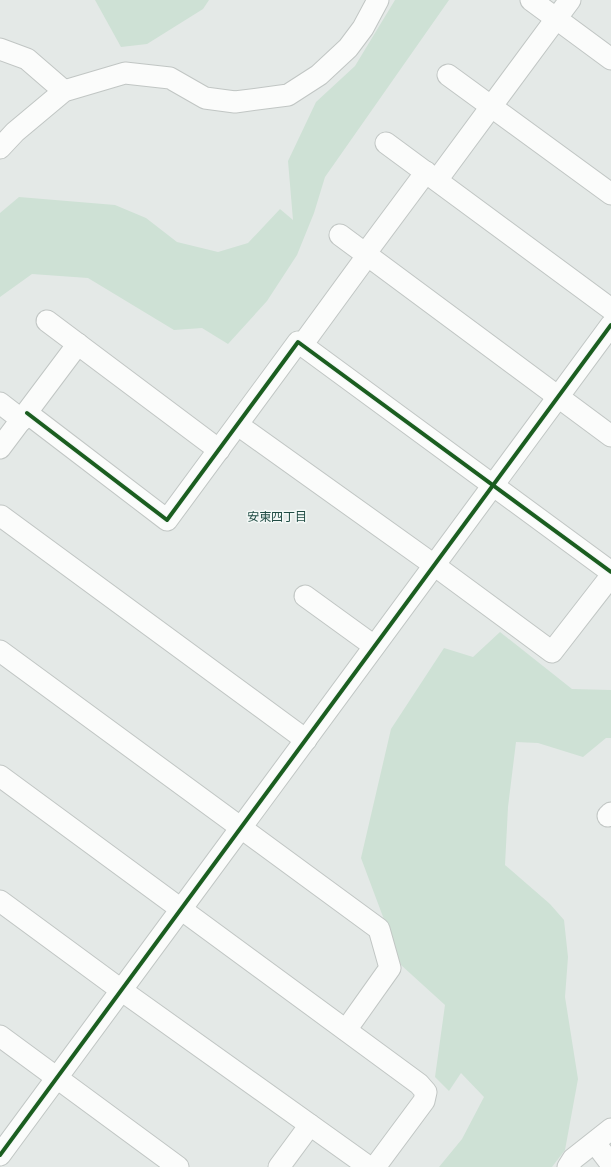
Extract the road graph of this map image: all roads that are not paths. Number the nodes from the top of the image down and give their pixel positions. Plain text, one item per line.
1 (378, 0) edge
2 (532, 0) edge
3 (570, 0) edge
4 (556, 18) junction
5 (0, 49) edge
6 (611, 59) edge
7 (448, 75) dead end
8 (64, 91) junction
9 (491, 107) junction
10 (386, 142) dead end
11 (0, 148) edge
12 (431, 176) junction
13 (611, 194) edge
14 (340, 235) dead end
15 (366, 255) junction
16 (611, 309) edge
17 (47, 321) dead end
18 (611, 325) edge
19 (78, 344) junction
20 (302, 345) junction
21 (557, 398) junction
22 (0, 403) edge
23 (24, 416) junction
24 (238, 424) junction
25 (611, 436) edge
26 (0, 448) edge
27 (219, 450) junction
28 (493, 485) junction
29 (0, 516) edge
30 (434, 565) junction
31 (611, 572) edge
32 (611, 576) edge
33 (305, 596) dead end
34 (374, 646) junction
35 (0, 651) edge
36 (306, 740) junction
37 (0, 776) edge
38 (240, 828) junction
39 (0, 901) edge
40 (181, 909) junction
41 (121, 990) junction
42 (346, 1030) junction
43 (0, 1036) edge
44 (57, 1077) junction
45 (310, 1125) junction
46 (611, 1129) edge
47 (595, 1143) junction
48 (0, 1155) edge
49 (0, 1160) edge
50 (611, 1164) edge
51 (10, 1167) edge
52 (178, 1167) edge
53 (279, 1167) edge
54 (369, 1167) edge
55 (375, 1167) edge
56 (568, 1167) edge

1 - 8 street
2 - 4 street
3 - 4 street
4 - 6 street
4 - 9 street
5 - 8 street
7 - 9 street
8 - 11 street
9 - 12 street
9 - 13 street
10 - 12 street
12 - 15 street
12 - 16 street
14 - 15 street
15 - 20 street
15 - 21 street
17 - 19 street
18 - 21 street
19 - 23 street
19 - 27 street
20 - 24 street
20 - 28 street
21 - 25 street
21 - 28 street
22 - 23 street
23 - 26 street
23 - 27 street
24 - 27 street
24 - 30 street
28 - 30 street
28 - 31 street
29 - 36 street
30 - 32 street
30 - 34 street
33 - 34 street
34 - 36 street
35 - 38 street
36 - 38 street
37 - 40 street
38 - 40 street
38 - 42 street
39 - 41 street
40 - 41 street
40 - 42 street
41 - 44 street
41 - 45 street
42 - 55 street
43 - 44 street
44 - 48 street
44 - 52 street
45 - 53 street
45 - 54 street
46 - 47 street
47 - 50 street
47 - 56 street
49 - 51 street

